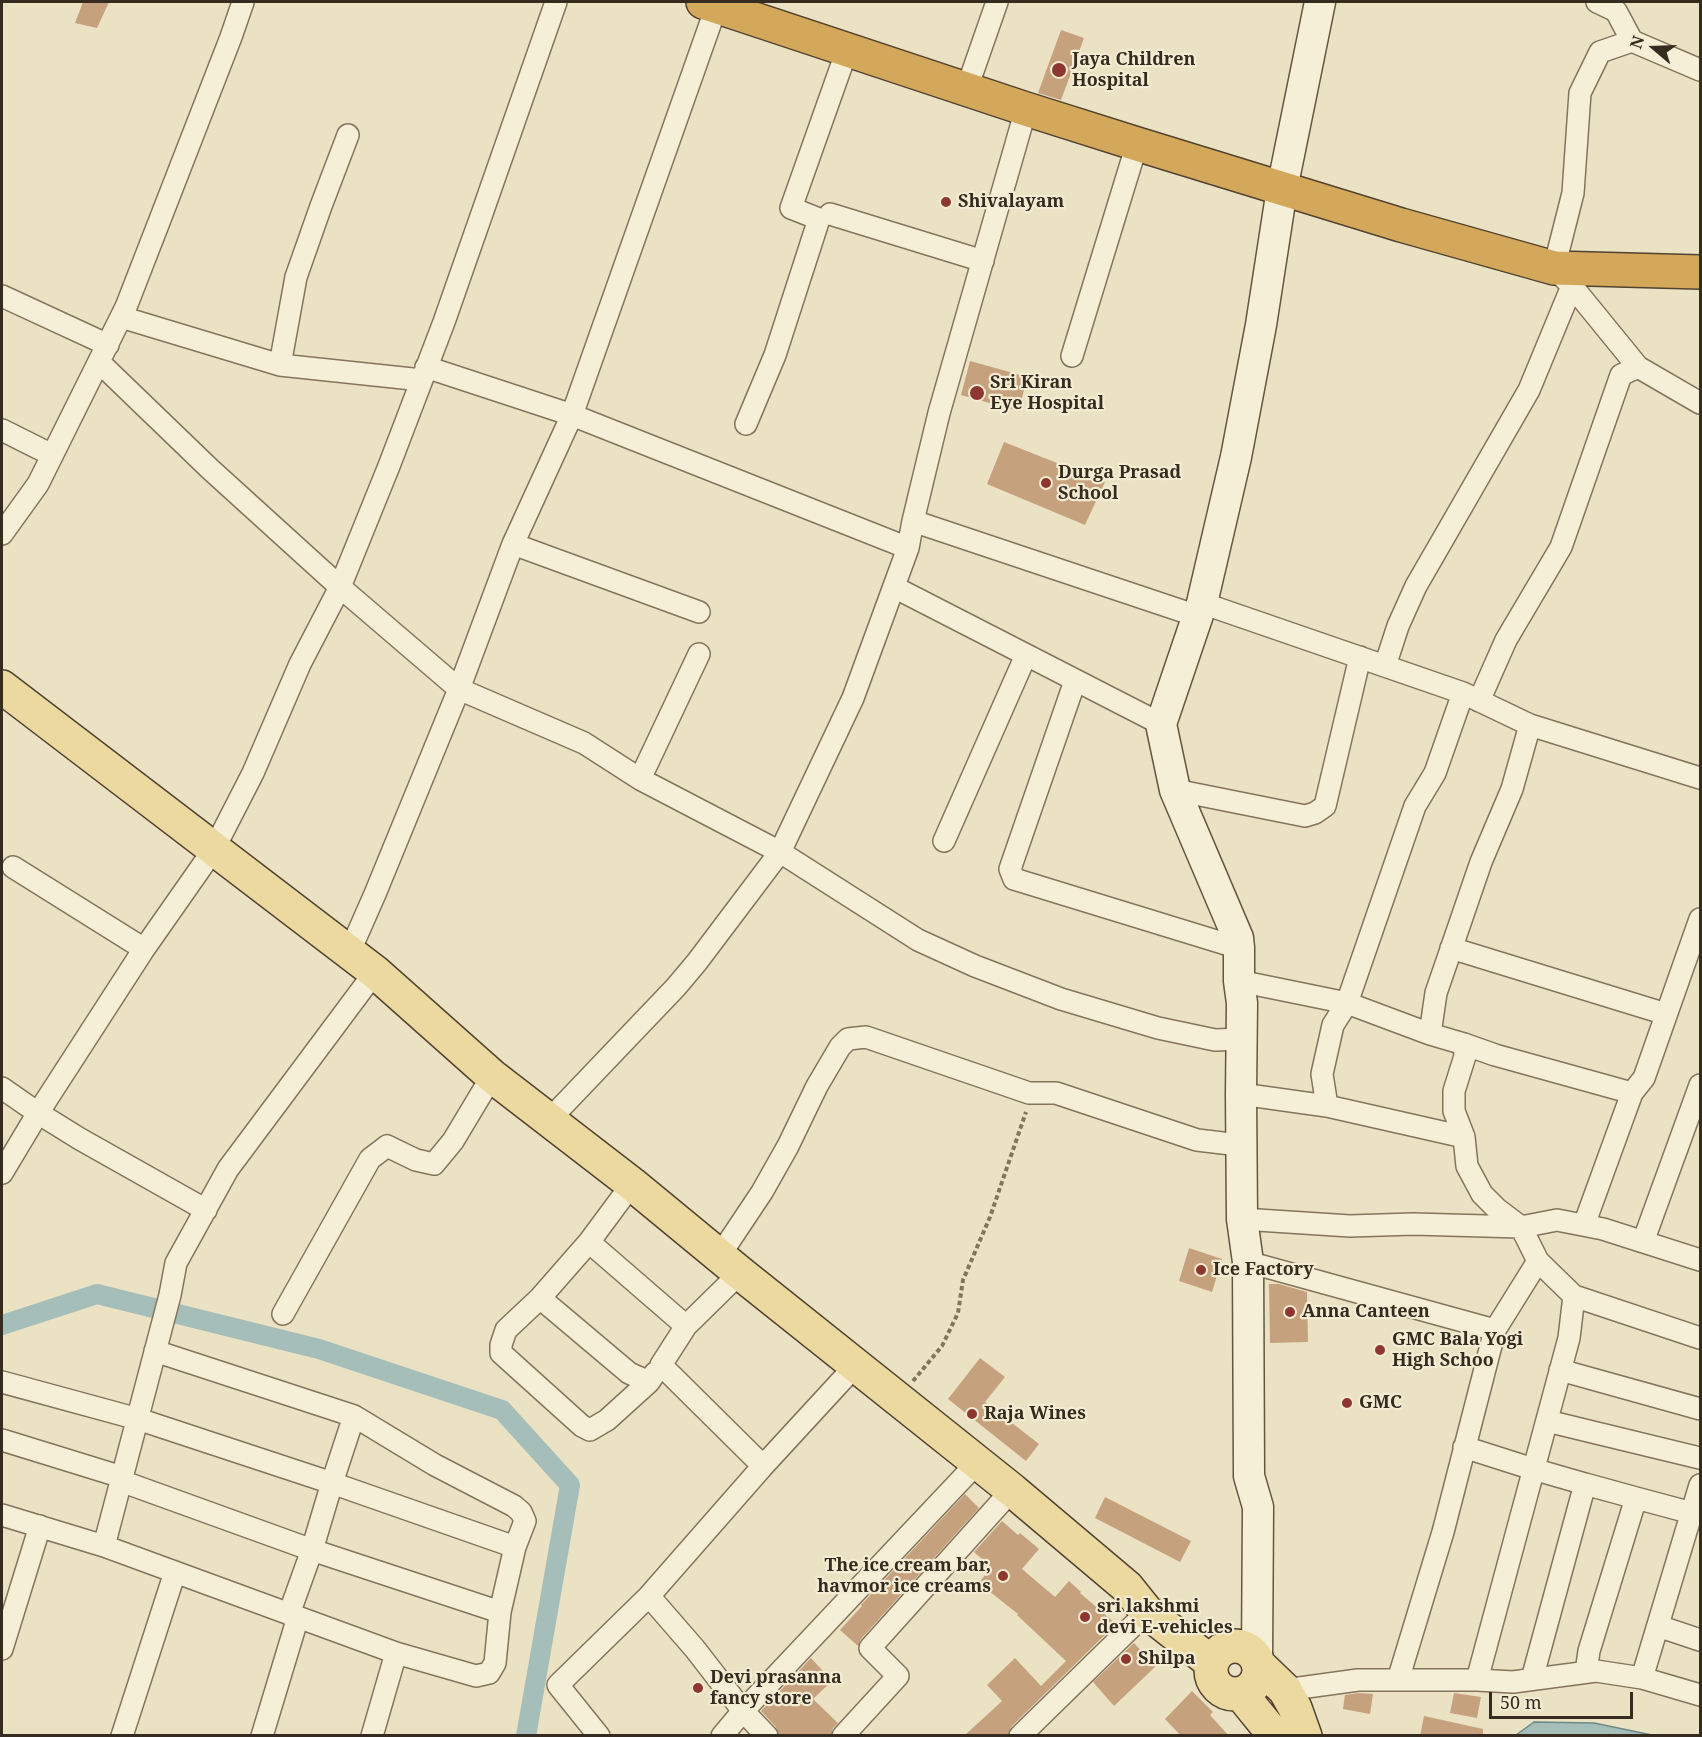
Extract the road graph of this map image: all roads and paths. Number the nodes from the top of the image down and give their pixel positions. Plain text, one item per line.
1 (243, 2) edge
2 (556, 2) edge
3 (997, 2) edge
4 (1320, 2) edge
5 (712, 3) edge
6 (1610, 4) edge
7 (1632, 41) junction
8 (847, 50) junction
9 (1701, 70) edge
10 (967, 88) junction
11 (1026, 109) junction
12 (348, 135) dead end
13 (1137, 144) junction
14 (1282, 189) junction
15 (830, 214) dead end
16 (983, 261) junction
17 (1701, 272) edge
18 (1563, 277) junction
19 (2, 296) edge
20 (122, 317) junction
21 (103, 353) junction
22 (1072, 356) dead end
23 (280, 365) junction
24 (1638, 368) junction
25 (424, 373) junction
26 (1701, 403) edge
27 (572, 415) junction
28 (746, 424) dead end
29 (2, 430) edge
30 (52, 455) junction
31 (913, 521) junction
32 (2, 534) edge
33 (513, 544) junction
34 (908, 548) junction
35 (340, 587) junction
36 (894, 587) junction
37 (1199, 609) junction
38 (699, 612) dead end
39 (699, 654) dead end
40 (1026, 656) junction
41 (1360, 657) junction
42 (1385, 666) junction
43 (1075, 681) junction
44 (2, 687) edge
45 (459, 689) junction
46 (1471, 697) junction
47 (1161, 724) junction
48 (1530, 725) junction
49 (1701, 778) edge
50 (640, 779) junction
51 (1175, 790) junction
52 (944, 841) dead end
53 (214, 849) junction
54 (780, 852) junction
55 (13, 867) dead end
56 (1701, 919) edge
57 (1239, 948) junction
58 (1451, 948) junction
59 (144, 949) junction
60 (349, 953) junction
61 (375, 972) junction
62 (1239, 981) junction
63 (1347, 1003) junction
64 (1666, 1014) junction
65 (1430, 1034) junction
66 (1242, 1039) junction
67 (1464, 1044) junction
68 (492, 1076) junction
69 (1701, 1085) edge
70 (2, 1088) edge
71 (1029, 1093) junction
72 (1632, 1093) junction
73 (1241, 1094) junction
74 (1328, 1106) junction
75 (38, 1113) junction
76 (550, 1119) junction
77 (1464, 1137) junction
78 (1242, 1141) junction
79 (2, 1173) edge
80 (632, 1184) junction
81 (206, 1209) junction
82 (1242, 1219) junction
83 (1584, 1226) junction
84 (1521, 1227) junction
85 (589, 1242) junction
86 (1643, 1242) junction
87 (1701, 1260) edge
88 (1538, 1261) junction
89 (1248, 1262) junction
90 (730, 1264) junction
91 (1574, 1296) junction
92 (540, 1298) junction
93 (283, 1314) dead end
94 (686, 1326) junction
95 (1495, 1330) junction
96 (1701, 1338) edge
97 (155, 1351) junction
98 (856, 1365) junction
99 (1560, 1370) junction
100 (655, 1373) junction
101 (2, 1382) edge
102 (898, 1400) junction
103 (1701, 1409) edge
104 (354, 1416) junction
105 (138, 1419) junction
106 (1546, 1420) junction
107 (2, 1440) edge
108 (1464, 1447) junction
109 (1701, 1458) edge
110 (977, 1463) junction
111 (763, 1466) junction
112 (1533, 1469) junction
113 (122, 1479) junction
114 (332, 1484) junction
115 (1585, 1484) junction
116 (1701, 1485) edge
117 (1012, 1490) junction
118 (1636, 1498) junction
119 (1692, 1513) junction
120 (2, 1515) edge
121 (40, 1526) junction
122 (104, 1546) junction
123 (515, 1546) junction
124 (312, 1550) junction
125 (175, 1572) junction
126 (650, 1596) junction
127 (1137, 1600) junction
128 (500, 1612) junction
129 (294, 1615) junction
130 (1658, 1626) junction
131 (1701, 1640) edge
132 (2, 1649) edge
133 (396, 1653) junction
134 (1239, 1656) junction
135 (1586, 1672) junction
136 (1642, 1678) junction
137 (1532, 1679) junction
138 (1398, 1680) junction
139 (1477, 1680) junction
140 (1285, 1690) junction
141 (1701, 1695) edge
142 (743, 1712) junction
143 (122, 1736) edge
144 (262, 1736) edge
145 (372, 1736) edge
146 (599, 1736) edge
147 (722, 1736) edge
148 (767, 1736) edge
149 (843, 1736) edge
150 (1020, 1736) edge
151 (1275, 1736) edge
152 (1305, 1736) edge

1 - 20 street
2 - 25 street
3 - 10 street
4 - 14 street
5 - 8 highway
5 - 27 street
6 - 7 street
7 - 9 street
7 - 18 street
8 - 10 highway
8 - 28 street
10 - 11 highway
11 - 13 highway
11 - 16 street
12 - 23 street
13 - 14 highway
13 - 22 street
14 - 18 highway
14 - 37 street
15 - 16 street
16 - 31 street
17 - 18 highway
18 - 24 street
18 - 42 street
19 - 21 street
20 - 21 street
20 - 23 street
21 - 30 street
21 - 35 street
23 - 25 street
24 - 26 street
24 - 46 street
25 - 27 street
25 - 35 street
27 - 33 street
27 - 34 street
29 - 30 street
30 - 32 street
31 - 34 street
31 - 37 street
33 - 38 street
33 - 45 street
34 - 36 street
35 - 45 street
35 - 53 street
36 - 40 street
36 - 54 street
37 - 41 street
37 - 47 street
39 - 50 street
40 - 43 street
40 - 52 street
41 - 42 street
41 - 51 street
42 - 46 street
43 - 47 street
43 - 57 street
44 - 53 main road
45 - 50 street
45 - 60 street
46 - 48 street
46 - 63 street
47 - 51 street
48 - 49 street
48 - 58 street
50 - 54 street
51 - 57 street
53 - 59 street
53 - 60 main road
54 - 66 street
54 - 76 street
55 - 59 street
56 - 64 street
57 - 62 street
58 - 64 street
58 - 65 street
59 - 75 street
60 - 61 main road
61 - 68 main road
61 - 81 street
62 - 63 street
62 - 66 street
63 - 65 street
63 - 74 street
64 - 72 street
65 - 67 street
66 - 73 street
67 - 72 street
67 - 77 street
68 - 76 main road
68 - 93 street
69 - 86 street
70 - 75 street
71 - 78 street
71 - 90 street
71 - 102 path
72 - 83 street
73 - 74 street
73 - 78 street
74 - 77 street
75 - 79 street
75 - 81 street
76 - 80 main road
77 - 84 street
78 - 82 street
80 - 85 street
80 - 90 main road
81 - 97 street
82 - 84 street
82 - 89 street
83 - 84 street
83 - 86 street
84 - 88 street
85 - 92 street
85 - 94 street
86 - 87 street
88 - 91 street
88 - 95 street
89 - 95 street
89 - 134 street
90 - 94 street
90 - 98 main road
91 - 96 street
91 - 99 street
92 - 100 street
92 - 100 street
94 - 100 street
95 - 108 street
97 - 104 street
97 - 105 street
98 - 102 main road
98 - 111 street
99 - 103 street
99 - 106 street
100 - 111 street
101 - 105 street
102 - 110 main road
104 - 114 street
104 - 123 street
105 - 113 street
105 - 114 street
106 - 109 street
106 - 112 street
107 - 113 street
108 - 112 street
108 - 138 street
110 - 117 main road
110 - 142 street
111 - 126 street
112 - 115 street
112 - 139 street
113 - 122 street
113 - 124 street
114 - 123 street
114 - 124 street
115 - 118 street
115 - 137 street
116 - 119 street
117 - 127 main road
117 - 149 street
118 - 119 street
118 - 135 street
119 - 130 street
120 - 121 street
121 - 122 street
121 - 132 street
122 - 125 street
123 - 128 street
124 - 128 street
124 - 129 street
125 - 129 street
125 - 143 street
126 - 142 street
126 - 146 street
127 - 134 main road
127 - 150 street
128 - 133 street
129 - 133 street
129 - 144 street
130 - 131 street
130 - 136 street
133 - 145 street
134 - 140 main road
134 - 151 main road
135 - 136 street
135 - 137 street
136 - 141 street
137 - 139 street
138 - 139 street
138 - 140 street
140 - 152 main road
142 - 147 street
142 - 148 street

